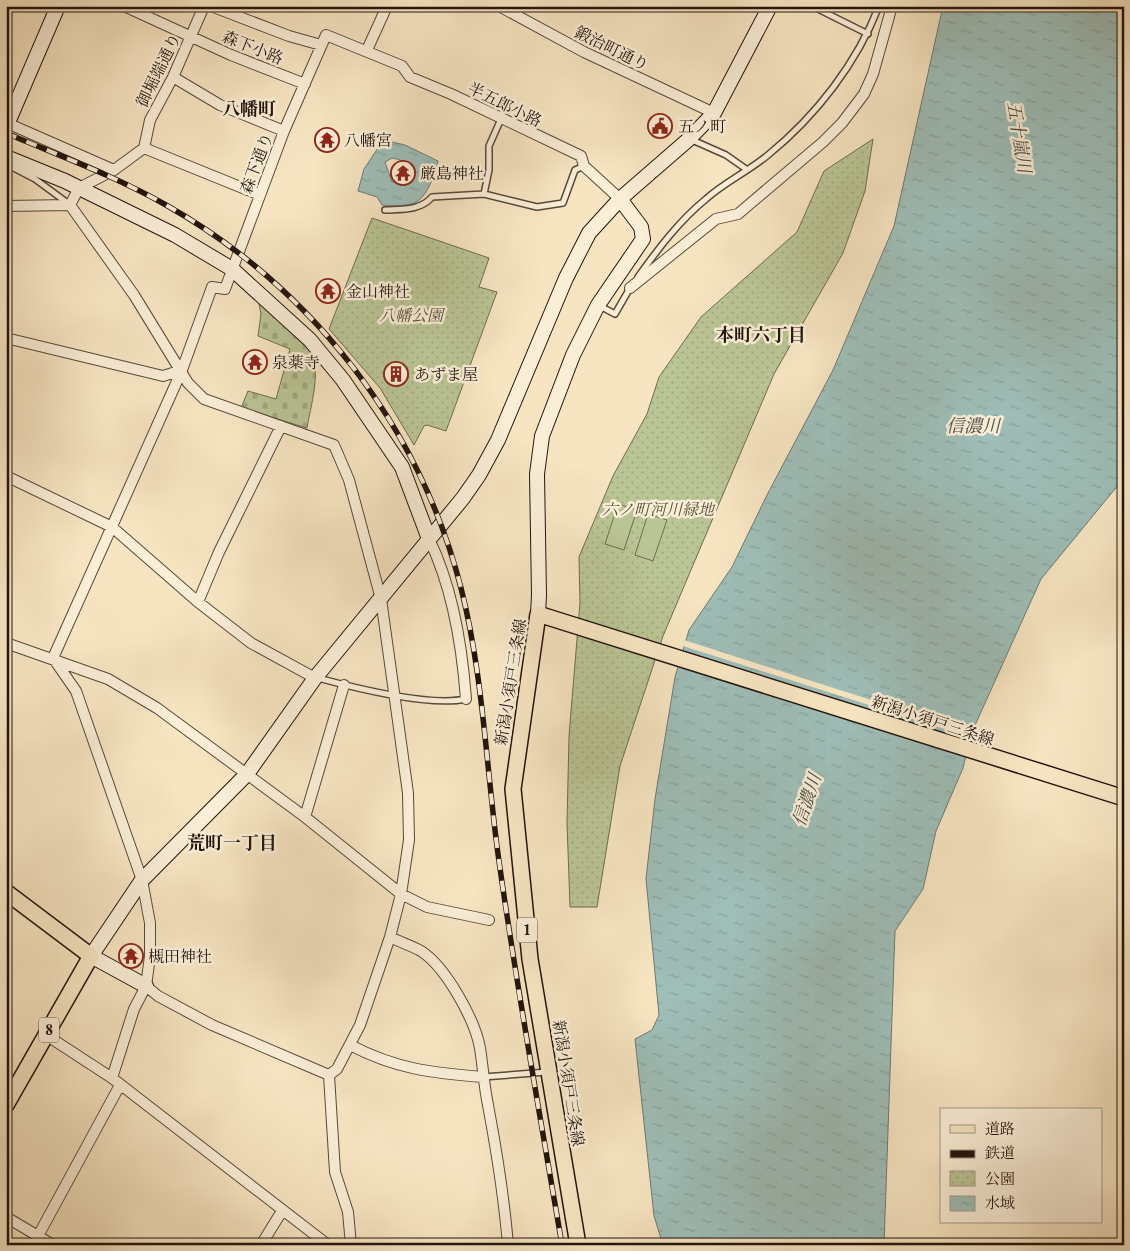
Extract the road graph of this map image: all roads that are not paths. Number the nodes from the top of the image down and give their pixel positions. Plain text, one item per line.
1 (58, 6) edge
2 (124, 6) edge
3 (204, 6) edge
4 (211, 6) edge
5 (387, 6) edge
6 (499, 6) edge
7 (770, 6) edge
8 (812, 6) edge
9 (879, 6) edge
10 (892, 6) edge
11 (868, 34) junction
12 (191, 36) junction
13 (321, 45) junction
14 (367, 50) junction
15 (173, 76) junction
16 (305, 84) junction
17 (714, 113) junction
18 (501, 119) junction
19 (6, 124) edge
20 (284, 131) junction
21 (689, 139) junction
22 (144, 148) junction
23 (6, 157) edge
24 (6, 164) edge
25 (584, 166) junction
26 (114, 170) junction
27 (746, 170) junction
28 (79, 188) junction
29 (484, 194) junction
30 (260, 195) junction
31 (620, 199) junction
32 (70, 205) junction
33 (6, 206) edge
34 (385, 210) dead end
35 (232, 269) junction
36 (630, 288) junction
37 (598, 305) junction
38 (6, 338) edge
39 (182, 370) junction
40 (282, 426) junction
41 (6, 476) edge
42 (112, 527) junction
43 (430, 539) junction
44 (381, 599) junction
45 (198, 602) junction
46 (544, 615) junction
47 (6, 643) edge
48 (52, 658) junction
49 (315, 678) junction
50 (344, 685) junction
51 (393, 695) junction
52 (466, 699) joint
53 (247, 774) junction
54 (1124, 798) edge
55 (305, 817) junction
56 (142, 880) junction
57 (6, 892) edge
58 (401, 894) junction
59 (489, 920) dead end
60 (390, 937) junction
61 (91, 956) junction
62 (146, 986) junction
63 (46, 1035) junction
64 (350, 1045) junction
65 (550, 1072) junction
66 (329, 1076) junction
67 (483, 1077) junction
68 (116, 1082) junction
69 (6, 1105) edge
70 (282, 1211) junction
71 (6, 1217) edge
72 (38, 1236) junction
73 (54, 1245) edge
74 (261, 1245) edge
75 (328, 1245) edge
76 (351, 1245) edge
77 (508, 1245) edge
78 (578, 1245) edge

1 - 19 street
2 - 12 street, 森下小路
3 - 12 street, 御堀端通り
4 - 13 street
5 - 14 street
6 - 17 street, 鍛治町通り
7 - 17 street
8 - 11 lane
9 - 11 lane
10 - 36 street
11 - 27 lane
12 - 15 street, 御堀端通り
12 - 16 street, 森下小路
13 - 14 street
13 - 16 street, 森下通り
14 - 18 street, 半五郎小路
15 - 20 street
15 - 22 street, 御堀端通り
16 - 20 street, 森下通り
17 - 21 street
18 - 25 street, 半五郎小路
18 - 29 lane
19 - 26 street
20 - 30 street, 森下通り
21 - 27 lane
21 - 31 street
22 - 26 street
22 - 30 street
23 - 28 street
24 - 32 lane
25 - 29 lane
25 - 31 street, 半五郎小路
26 - 28 street
27 - 36 lane
28 - 32 street
28 - 35 street
29 - 34 lane
30 - 35 street, 森下通り
31 - 37 street
31 - 43 street
32 - 33 street
32 - 39 street
35 - 39 street, 森下通り
35 - 43 street
36 - 37 lane
37 - 46 street
38 - 39 street
39 - 40 street
39 - 42 street
40 - 44 street
40 - 45 street
41 - 42 street
42 - 45 street
42 - 48 street
43 - 44 street
43 - 52 street
44 - 49 street
44 - 51 street
45 - 49 street
46 - 54 main road, 新潟小須戸三条線
46 - 65 main road, 新潟小須戸三条線 / 1
47 - 48 street
48 - 53 street
48 - 56 street
49 - 50 lane
49 - 53 street
50 - 51 lane
50 - 55 street
51 - 52 lane
51 - 58 street
53 - 55 street
53 - 56 street
55 - 58 street
56 - 61 street
56 - 62 street
57 - 61 main road
58 - 59 street
58 - 60 street
60 - 64 street
60 - 67 street
61 - 62 street
61 - 63 main road, 8
62 - 66 street
62 - 68 street
63 - 68 street
63 - 69 main road, 8
64 - 66 street
64 - 67 street
65 - 67 lane
65 - 78 main road, 新潟小須戸三条線 / 1
66 - 76 street
67 - 77 street
68 - 70 street
68 - 72 street
70 - 74 street
70 - 75 street
71 - 72 street
72 - 73 street

